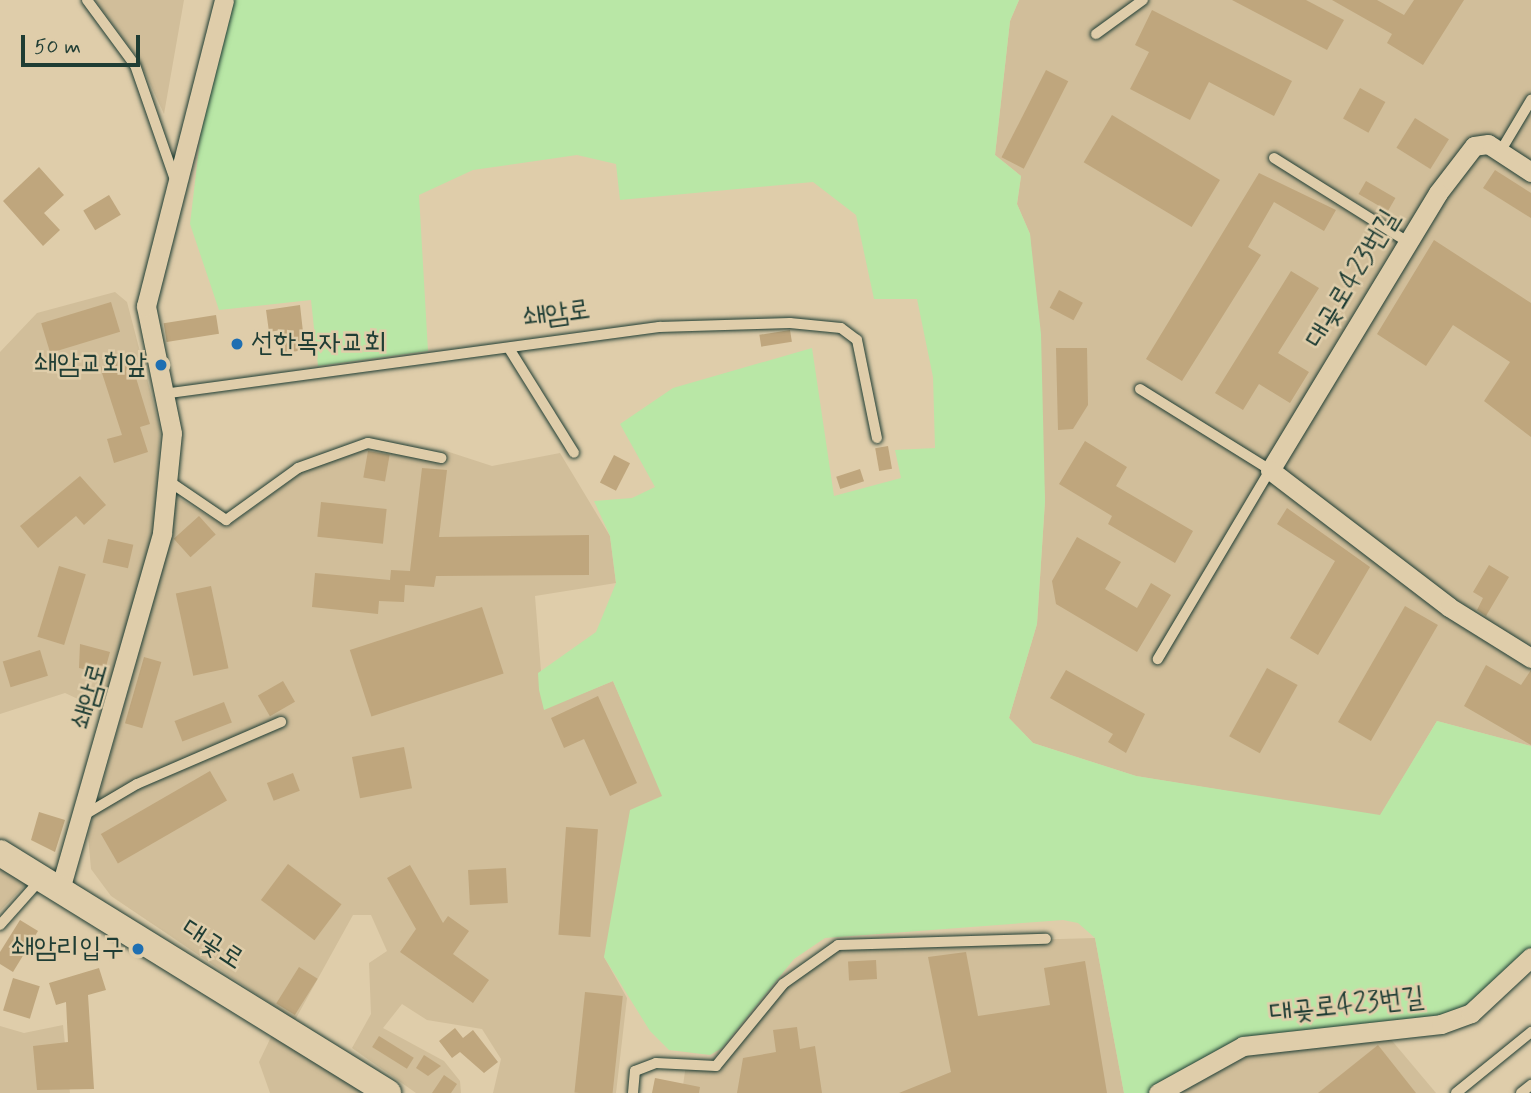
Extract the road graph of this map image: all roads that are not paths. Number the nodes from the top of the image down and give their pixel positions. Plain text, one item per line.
1 (88, 0) edge
2 (224, 0) edge
3 (1143, 0) edge
4 (1096, 34) dead end
5 (1531, 100) edge
6 (1500, 152) junction
7 (1274, 158) dead end
8 (1531, 172) edge
9 (177, 187) junction
10 (1408, 242) junction
11 (510, 350) junction
12 (1140, 389) dead end
13 (163, 395) junction
14 (877, 438) dead end
15 (574, 453) dead end
16 (441, 458) dead end
17 (1270, 470) junction
18 (170, 482) junction
19 (1531, 658) edge
20 (1158, 659) dead end
21 (281, 722) dead end
22 (86, 814) junction
23 (0, 853) edge
24 (53, 881) junction
25 (0, 925) edge
26 (1046, 939) dead end
27 (1531, 957) edge
28 (1531, 1032) edge
29 (1531, 1085) edge
30 (388, 1093) edge
31 (633, 1093) edge
32 (1158, 1093) edge
33 (1456, 1093) edge
34 (1521, 1093) edge

1 - 9 lane
2 - 9 street, 쇄암로
3 - 4 lane
5 - 6 lane
6 - 8 street
6 - 10 street, 대곶로423번길
7 - 10 lane
9 - 13 street, 쇄암로
10 - 17 street, 대곶로423번길
11 - 13 lane, 쇄암로
11 - 14 lane, 쇄암로
11 - 15 lane
12 - 17 lane
13 - 18 street, 쇄암로
16 - 18 lane
17 - 19 street
17 - 20 lane, 대곶로423번길
18 - 22 street, 쇄암로
21 - 22 lane
22 - 24 street, 쇄암로
23 - 24 street, 대곶로
24 - 25 lane
24 - 30 street, 대곶로
26 - 31 lane
27 - 32 street, 대곶로423번길
28 - 33 lane
29 - 34 lane

